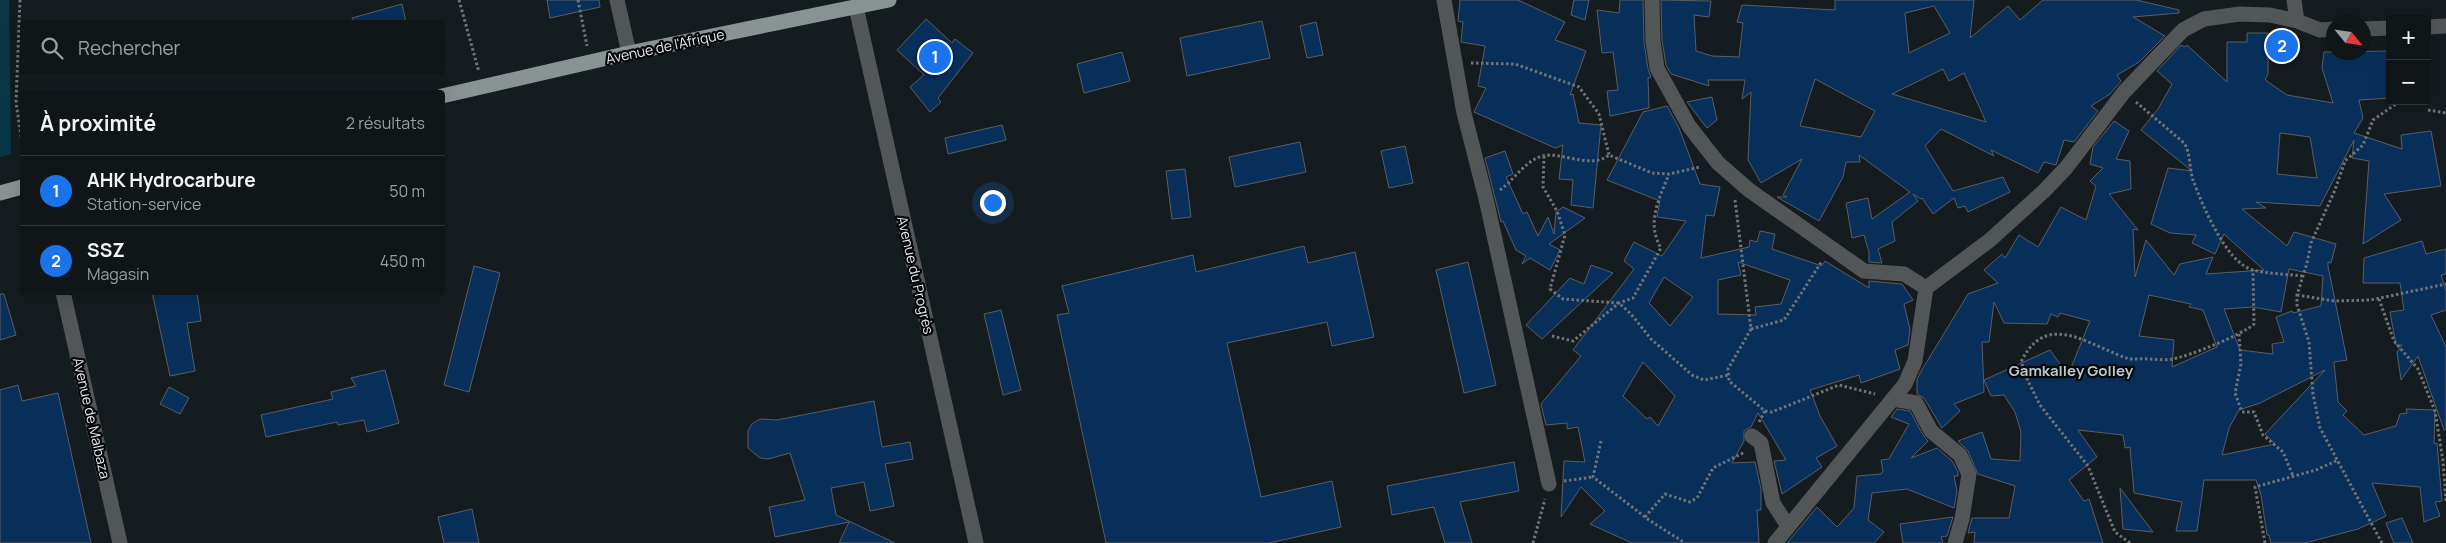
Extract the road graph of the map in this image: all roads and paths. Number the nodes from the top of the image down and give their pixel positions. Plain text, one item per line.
1 (20, 0) edge
2 (460, 0) edge
3 (578, 0) edge
4 (617, 0) edge
5 (889, 0) edge
6 (1444, 0) edge
7 (1652, 0) edge
8 (2294, 0) edge
9 (856, 7) junction
10 (2297, 21) junction
11 (2446, 26) edge
12 (2431, 27) edge
13 (2386, 28) edge
14 (2371, 29) edge
15 (2326, 30) edge
16 (629, 53) junction
17 (591, 62) junction
18 (1455, 62) junction
19 (483, 86) junction
20 (2124, 92) junction
21 (445, 95) edge
22 (2394, 105) edge
23 (2428, 110) dead end
24 (2446, 113) edge
25 (20, 129) edge
26 (1609, 155) junction
27 (1544, 156) junction
28 (1717, 161) junction
29 (1669, 174) junction
30 (1732, 175) junction
31 (20, 188) edge
32 (0, 193) edge
33 (1486, 199) junction
34 (1830, 247) junction
35 (2254, 270) junction
36 (2302, 276) junction
37 (2446, 284) edge
38 (1926, 288) junction
39 (64, 295) edge
40 (2296, 296) junction
41 (2379, 299) junction
42 (1618, 304) junction
43 (1751, 329) junction
44 (2239, 334) junction
45 (1552, 336) dead end
46 (1729, 375) junction
47 (1893, 399) junction
48 (1765, 411) junction
49 (1752, 436) junction
50 (1601, 441) dead end
51 (2338, 460) junction
52 (2293, 476) junction
53 (1549, 484) dead end
54 (2446, 502) edge
55 (1645, 517) junction
56 (1788, 526) junction
57 (120, 543) edge
58 (976, 543) edge
59 (1685, 543) edge
60 (1775, 543) edge
61 (1955, 543) edge
62 (2130, 543) edge
63 (2265, 543) edge
64 (2382, 543) edge

1 - 25 path
2 - 19 path
3 - 17 path
4 - 16 street
5 - 9 main road, Avenue de l'Afrique
6 - 18 street
7 - 28 street
8 - 10 street
9 - 16 main road, Avenue de l'Afrique
9 - 58 street, Avenue du Progrès
10 - 15 street
10 - 20 street
11 - 12 street
13 - 14 street
16 - 17 main road, Avenue de l'Afrique
17 - 19 main road, Avenue de l'Afrique
18 - 26 path
18 - 33 street
19 - 21 main road, Avenue de l'Afrique
20 - 35 path
20 - 38 street
22 - 36 path
23 - 24 path
26 - 27 path
26 - 29 path
27 - 33 path
27 - 42 path
28 - 29 path
28 - 30 street
29 - 42 path
30 - 34 street
30 - 43 path
31 - 32 main road
33 - 53 street
34 - 38 street
34 - 43 path
35 - 36 path
35 - 44 path
36 - 40 path
37 - 41 path
38 - 47 street
39 - 57 street, Avenue de Malbaza
40 - 41 path
40 - 51 path
41 - 54 path
42 - 45 path
42 - 46 path
43 - 46 path
44 - 52 path
44 - 62 path
46 - 48 path
47 - 48 path
47 - 56 street
47 - 61 street
48 - 49 path
49 - 55 path
49 - 56 street
50 - 55 path
51 - 52 path
51 - 64 path
52 - 63 path
55 - 59 path
56 - 60 street

